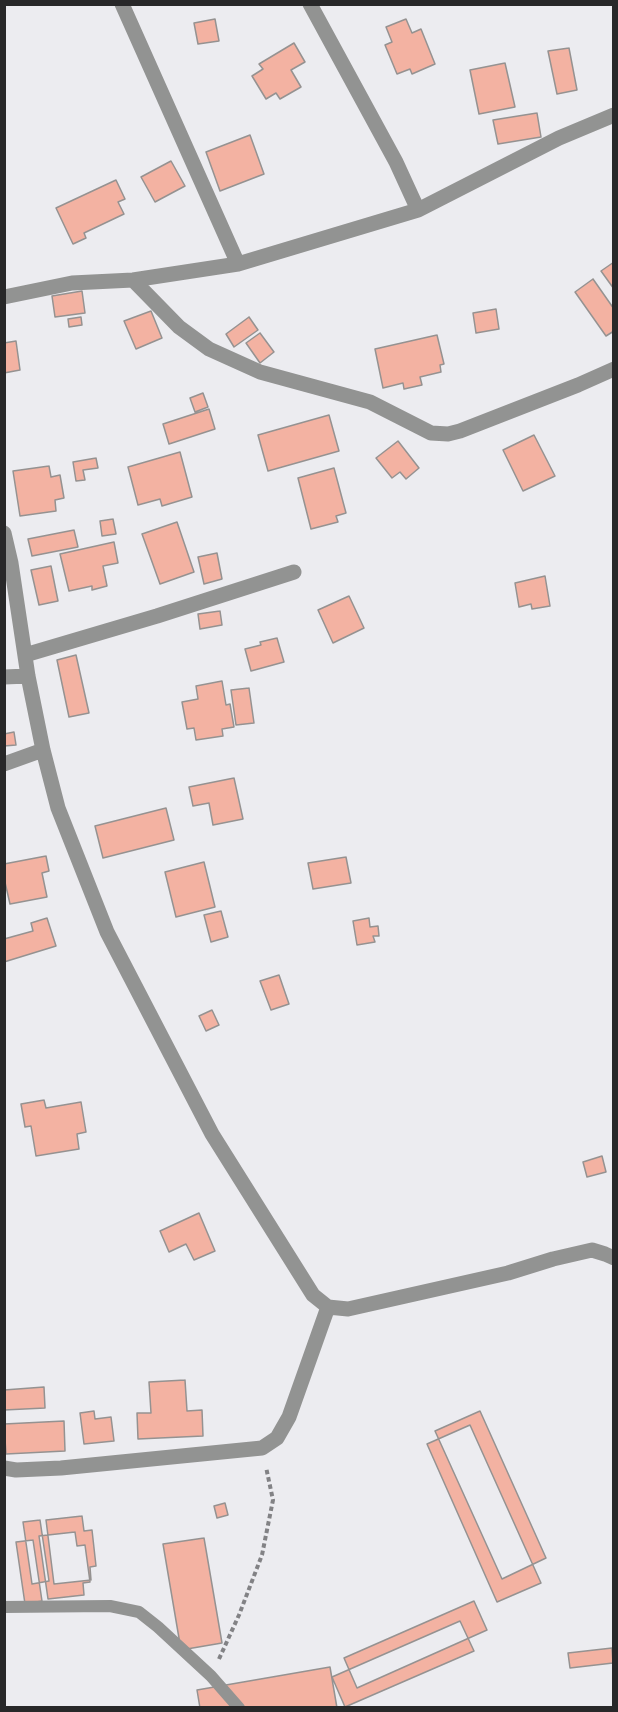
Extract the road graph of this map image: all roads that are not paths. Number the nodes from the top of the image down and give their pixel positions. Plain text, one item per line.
1 (123, 4) edge
2 (310, 4) edge
3 (614, 115) edge
4 (418, 210) junction
5 (238, 264) junction
6 (133, 280) junction
7 (4, 297) edge
8 (614, 369) edge
9 (4, 533) edge
10 (294, 572) dead end
11 (25, 655) junction
12 (28, 676) junction
13 (4, 677) edge
14 (43, 750) junction
15 (4, 764) edge
16 (614, 1258) edge
17 (328, 1307) junction
18 (4, 1468) edge
19 (4, 1607) edge
20 (240, 1707) edge

1 - 5 street
2 - 4 street
3 - 4 street
4 - 5 street
5 - 6 street
6 - 7 street
6 - 8 street
9 - 11 street
10 - 11 street
11 - 12 street
12 - 13 street
12 - 14 street
14 - 15 street
14 - 17 street
16 - 17 street
17 - 18 street
19 - 20 lane

